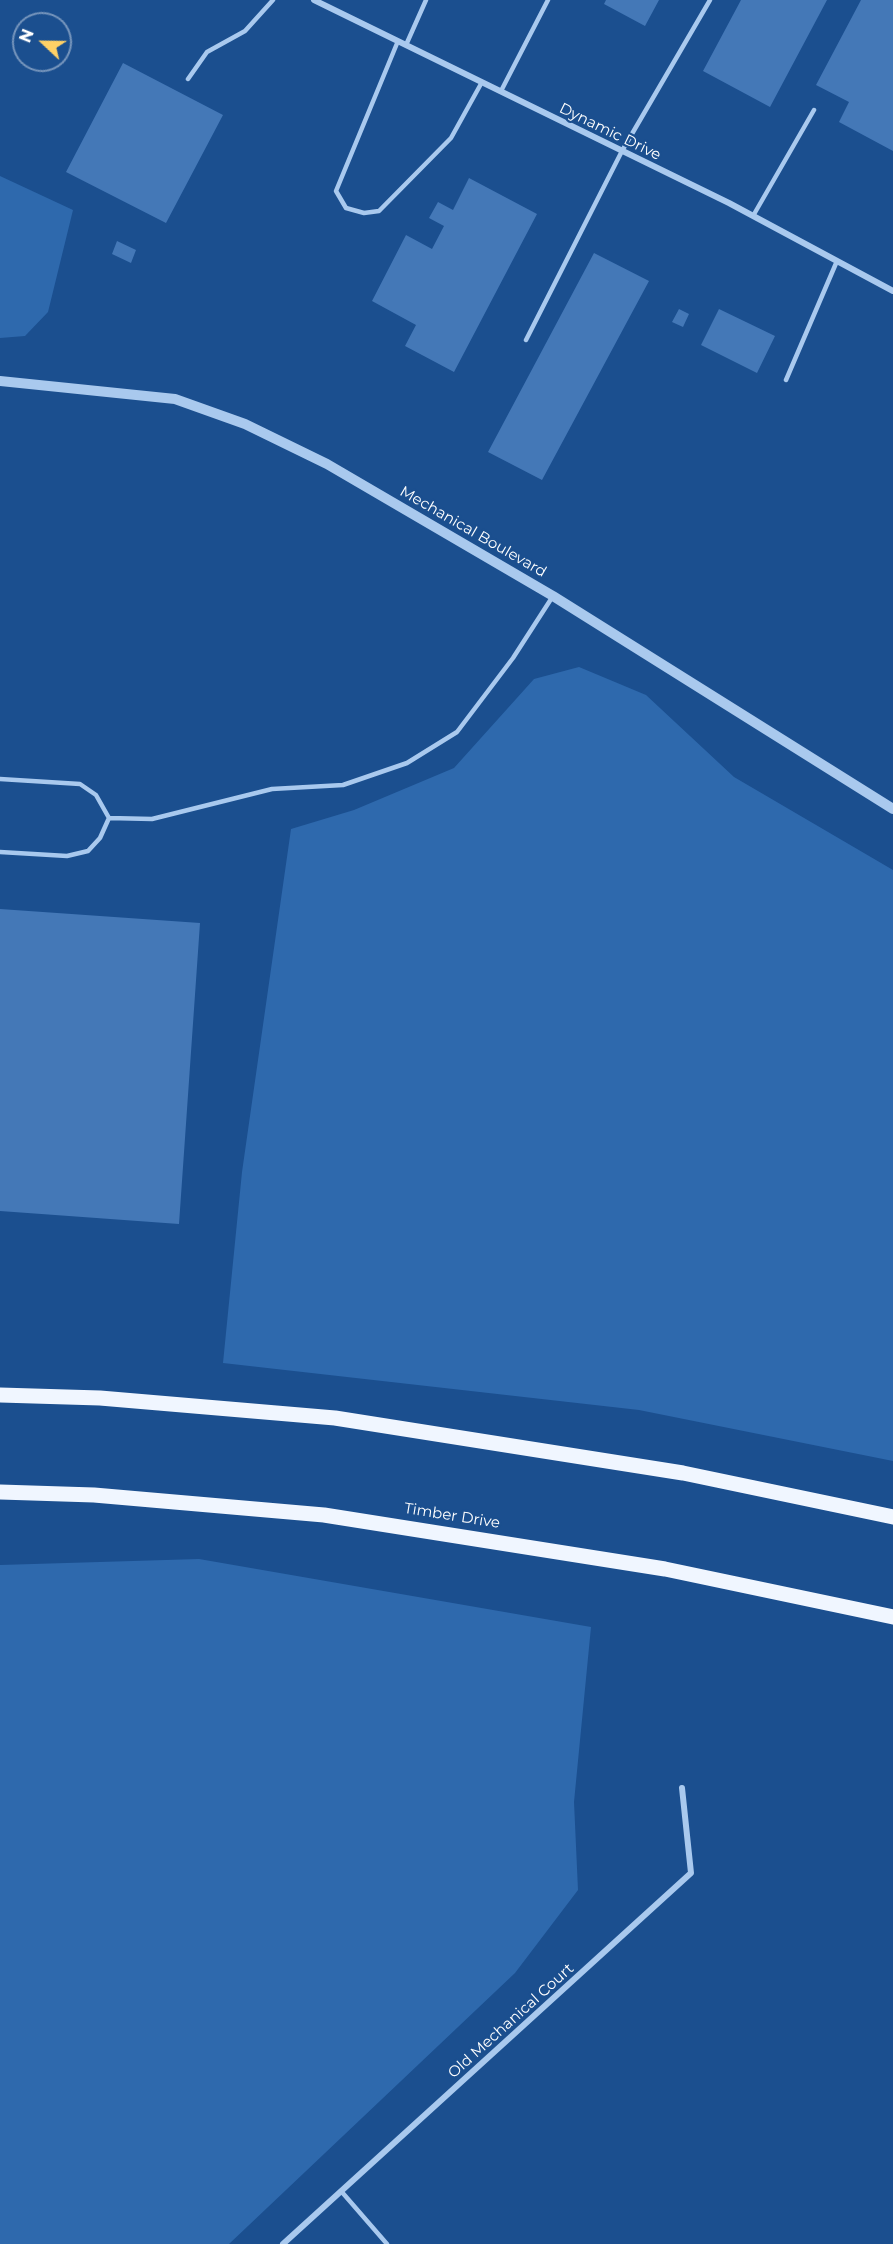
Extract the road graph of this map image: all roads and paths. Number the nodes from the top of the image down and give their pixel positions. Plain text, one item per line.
1 (273, 0) edge
2 (314, 0) edge
3 (426, 0) edge
4 (548, 0) edge
5 (710, 0) edge
6 (398, 41) junction
7 (406, 45) junction
8 (188, 79) dead end
9 (482, 82) junction
10 (501, 91) junction
11 (814, 110) dead end
12 (622, 151) junction
13 (753, 216) junction
14 (837, 261) junction
15 (893, 291) edge
16 (526, 340) dead end
17 (786, 380) dead end
18 (0, 381) edge
19 (553, 596) junction
20 (0, 779) edge
21 (893, 809) edge
22 (109, 818) junction
23 (0, 852) edge
24 (0, 1395) edge
25 (0, 1492) edge
26 (893, 1517) edge
27 (893, 1617) edge
28 (682, 1788) dead end
29 (341, 2191) junction
30 (283, 2244) edge
31 (387, 2244) edge

1 - 8 lane
2 - 6 street, Dynamic Drive
3 - 7 lane
4 - 10 lane
5 - 12 lane
6 - 7 street, Dynamic Drive
6 - 9 lane
7 - 9 street, Dynamic Drive
9 - 10 street, Dynamic Drive
10 - 12 street, Dynamic Drive
11 - 13 lane
12 - 13 street, Dynamic Drive
12 - 16 lane
13 - 14 street, Dynamic Drive
14 - 15 street, Dynamic Drive
14 - 17 lane
18 - 19 street, Mechanical Boulevard
19 - 21 street, Mechanical Boulevard
19 - 22 lane
20 - 22 lane
22 - 23 lane
24 - 26 main road
25 - 27 main road, Timber Drive
28 - 29 street, Old Mechanical Court
29 - 30 street, Old Mechanical Court
29 - 31 lane

